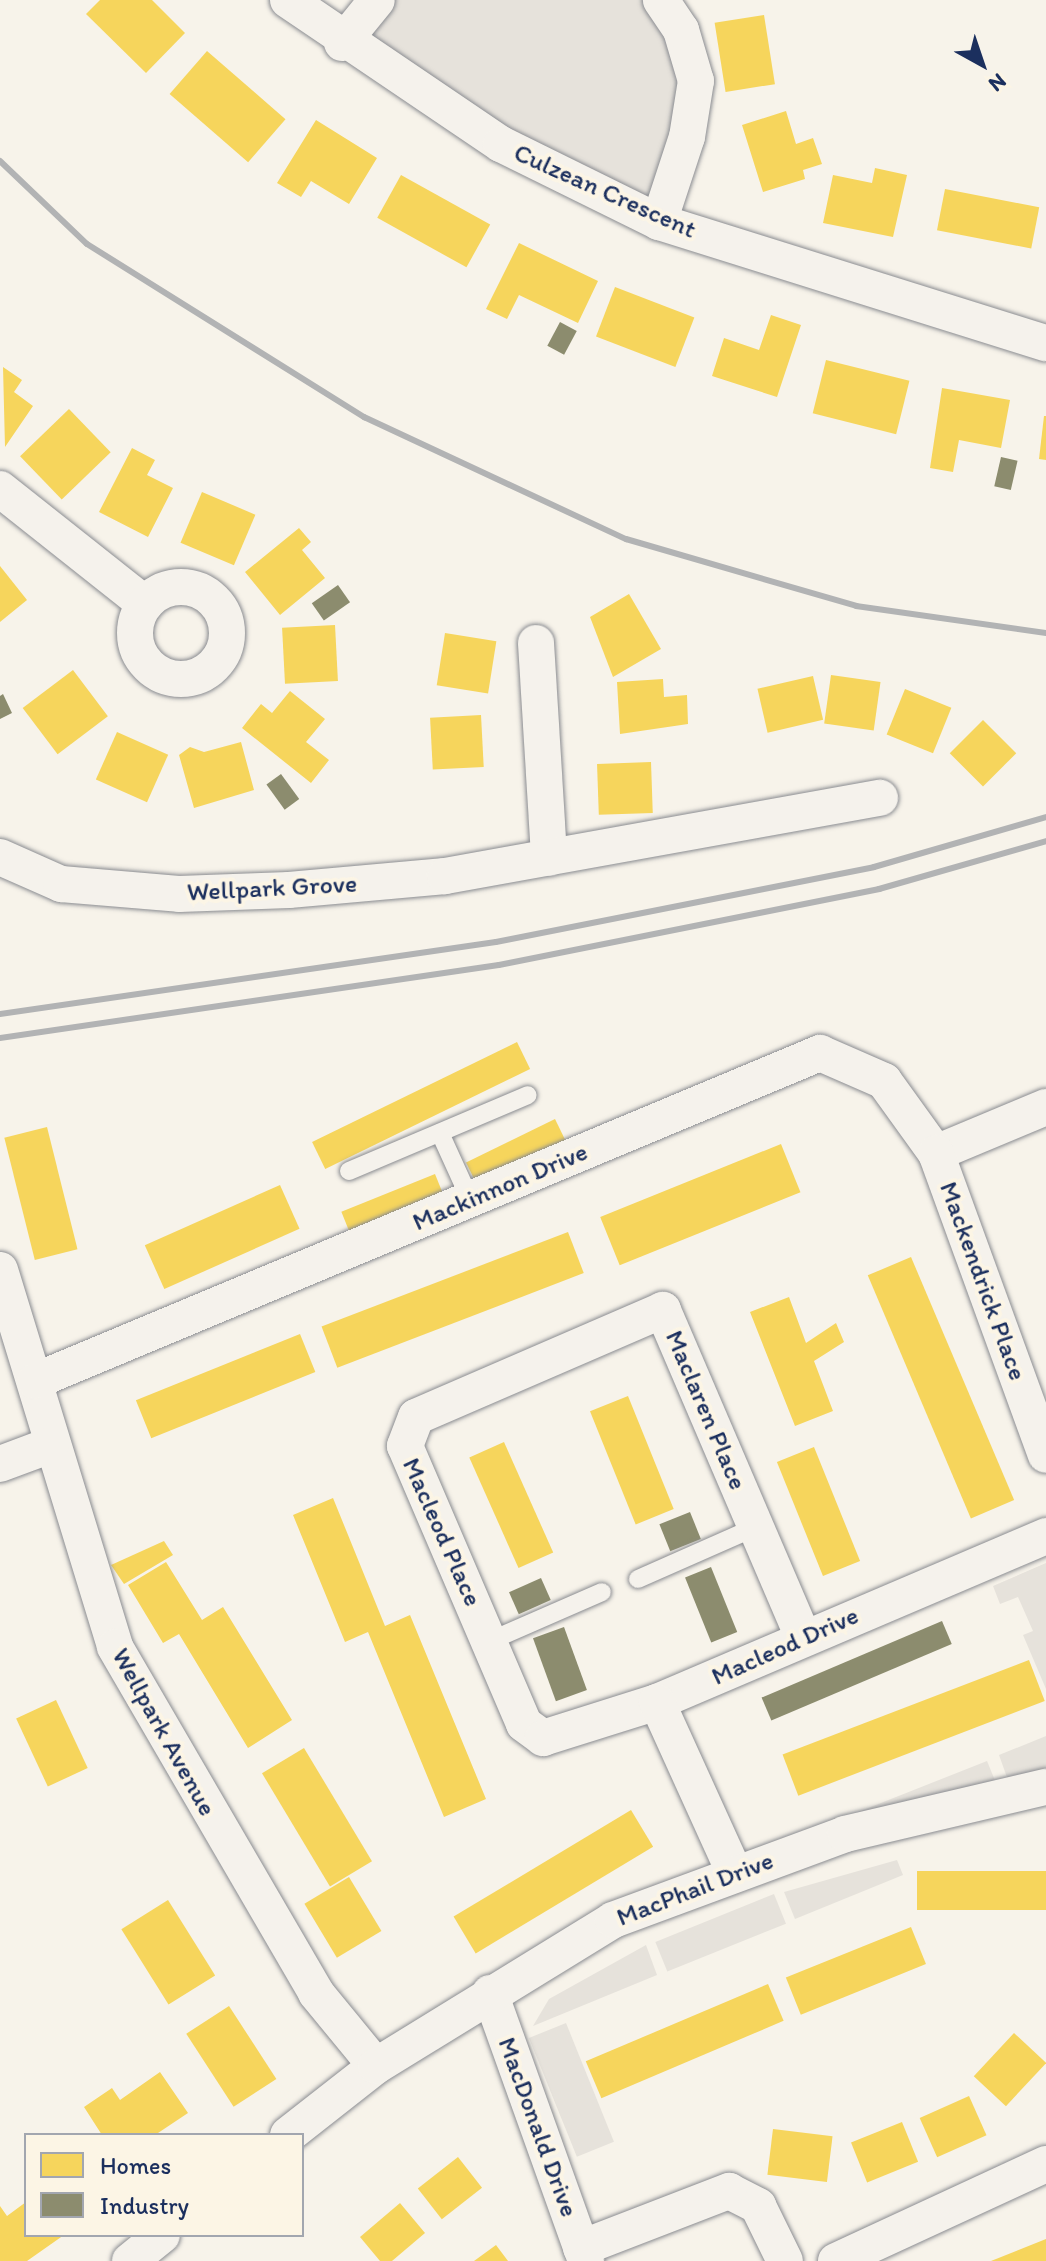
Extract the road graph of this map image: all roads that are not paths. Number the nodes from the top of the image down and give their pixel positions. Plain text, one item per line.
1 (288, 0) edge
2 (377, 0) edge
3 (661, 0) edge
4 (342, 43) junction
5 (659, 222) junction
6 (1046, 343) edge
7 (0, 489) edge
8 (145, 604) dead end
9 (536, 643) dead end
10 (880, 798) dead end
11 (0, 857) edge
12 (549, 858) junction
13 (528, 1095) dead end
14 (1046, 1107) edge
15 (440, 1133) junction
16 (936, 1153) junction
17 (349, 1171) dead end
18 (470, 1199) junction
19 (0, 1270) edge
20 (537, 1363) joint
21 (35, 1381) junction
22 (51, 1445) junction
23 (1046, 1455) edge
24 (0, 1464) edge
25 (756, 1527) junction
26 (1046, 1536) edge
27 (638, 1579) dead end
28 (602, 1592) dead end
29 (803, 1637) junction
30 (490, 1641) junction
31 (657, 1702) junction
32 (524, 1724) joint
33 (1046, 1787) edge
34 (734, 1872) junction
35 (490, 1993) junction
36 (376, 2066) junction
37 (291, 2133) edge
38 (1046, 2164) edge
39 (160, 2237) edge
40 (583, 2255) edge
41 (130, 2261) edge
42 (785, 2261) edge
43 (836, 2261) edge

1 - 4 street, Culzean Crescent
2 - 4 street
3 - 5 street
4 - 5 street, Culzean Crescent
5 - 6 street, Culzean Crescent
7 - 8 street
9 - 12 street
10 - 12 street, Wellpark Grove
11 - 12 street, Wellpark Grove
13 - 15 lane
14 - 16 street
15 - 17 lane
15 - 18 lane
16 - 18 street, Mackinnon Drive
16 - 23 street, Mackendrick Place
18 - 21 street, Mackinnon Drive
19 - 21 street, Wellpark Avenue
20 - 25 street, Maclaren Place
20 - 30 street, Macleod Place
21 - 22 street, Wellpark Avenue
22 - 24 street
22 - 36 street, Wellpark Avenue
25 - 27 lane
25 - 29 street, Maclaren Place
26 - 29 street, Macleod Drive
28 - 30 lane
29 - 31 street, Macleod Drive
30 - 32 street, Macleod Place
31 - 32 street, Macleod Drive
31 - 34 street
33 - 34 street, MacPhail Drive
34 - 35 street, MacPhail Drive
35 - 36 street, MacPhail Drive
35 - 40 street, MacDonald Drive
36 - 37 street, MacPhail Drive
38 - 43 street
39 - 41 street
40 - 42 street

